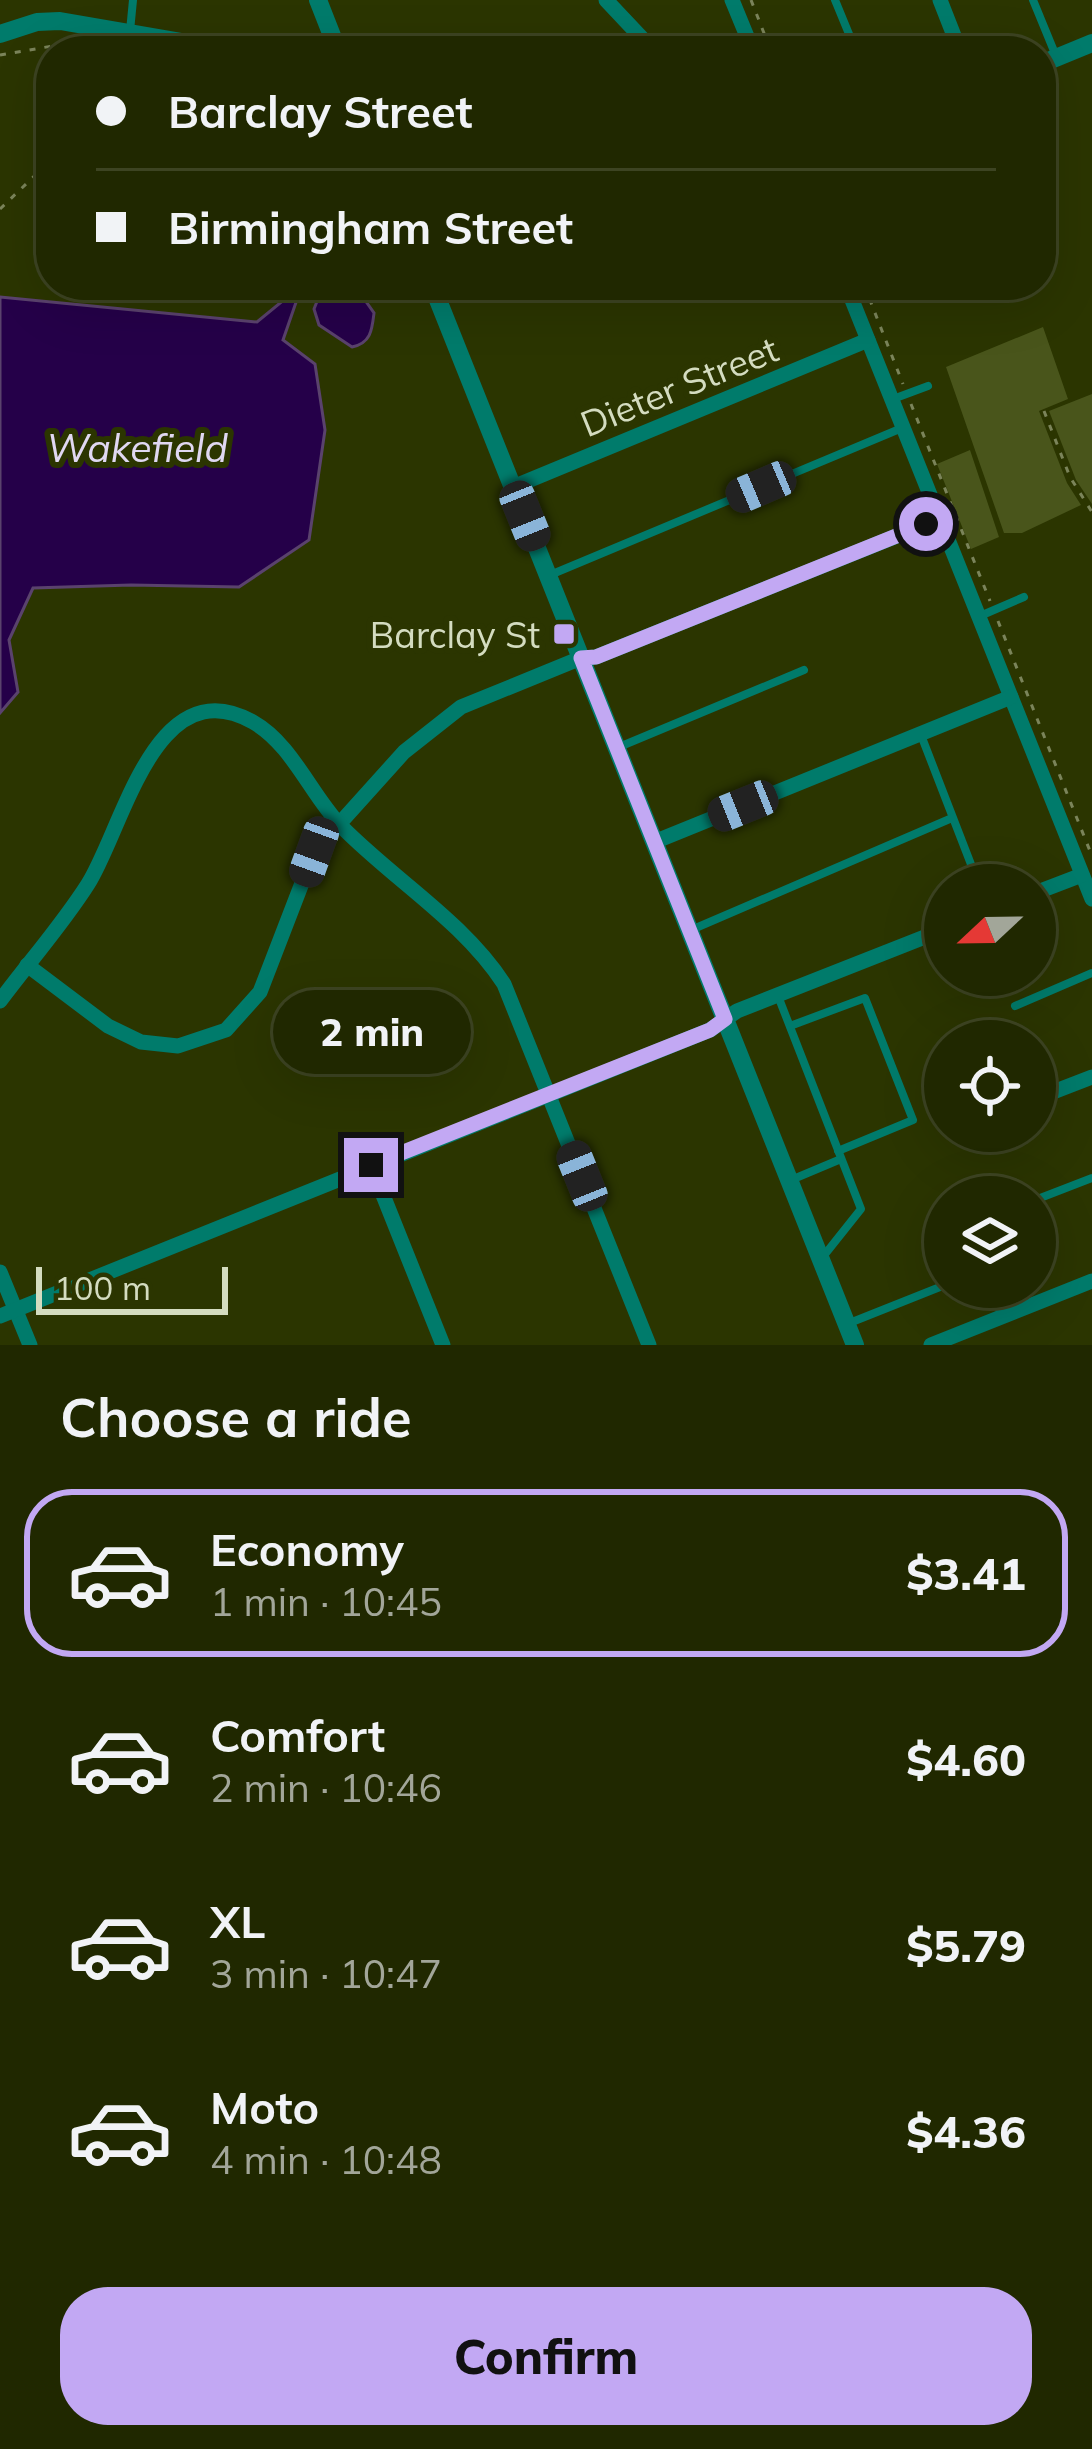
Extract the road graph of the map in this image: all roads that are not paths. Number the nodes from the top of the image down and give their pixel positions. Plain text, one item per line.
1 (133, 0) edge
2 (318, 0) edge
3 (606, 0) edge
4 (733, 0) edge
5 (835, 0) edge
6 (940, 0) edge
7 (1034, 0) edge
8 (0, 34) edge
9 (112, 36) edge
10 (129, 36) edge
11 (332, 36) edge
12 (640, 36) edge
13 (746, 36) edge
14 (850, 36) edge
15 (955, 36) edge
16 (1042, 36) edge
17 (1092, 43) edge
18 (1056, 58) edge
19 (438, 300) edge
20 (852, 300) edge
21 (868, 340) junction
22 (928, 386) dead end
23 (899, 396) junction
24 (903, 427) junction
25 (513, 487) junction
26 (939, 519) junction
27 (549, 576) junction
28 (1024, 597) dead end
29 (986, 613) junction
30 (581, 658) junction
31 (804, 670) dead end
32 (1011, 697) junction
33 (921, 734) junction
34 (617, 747) junction
35 (952, 818) junction
36 (339, 824) junction
37 (654, 842) junction
38 (971, 864) edge
39 (1082, 875) junction
40 (1056, 885) edge
41 (1092, 899) edge
42 (689, 931) junction
43 (924, 937) edge
44 (27, 964) junction
45 (1092, 974) edge
46 (778, 994) junction
47 (0, 1001) edge
48 (1016, 1006) dead end
49 (725, 1019) junction
50 (790, 1026) junction
51 (1092, 1077) edge
52 (549, 1092) junction
53 (1056, 1092) edge
54 (840, 1155) junction
55 (371, 1165) junction
56 (1092, 1178) edge
57 (789, 1181) junction
58 (1056, 1192) edge
59 (821, 1259) junction
60 (0, 1272) edge
61 (1092, 1281) edge
62 (924, 1293) edge
63 (998, 1308) edge
64 (8, 1313) edge
65 (1002, 1317) junction
66 (847, 1324) junction
67 (29, 1345) edge
68 (443, 1345) edge
69 (650, 1345) edge
70 (855, 1345) edge
71 (931, 1345) edge

1 - 10 lane
2 - 11 street
3 - 12 street
4 - 13 street
5 - 14 lane
6 - 15 street
7 - 16 lane
8 - 9 street
17 - 18 street
19 - 25 street
20 - 21 street
21 - 23 street
21 - 25 street, Dieter Street
22 - 23 lane
23 - 24 street
24 - 26 street
24 - 27 lane
25 - 27 street
26 - 29 street
26 - 30 street
27 - 30 street
28 - 29 lane
29 - 32 street
30 - 34 street
30 - 36 street
31 - 34 lane
32 - 33 street
32 - 39 street
33 - 35 lane
33 - 37 street
34 - 37 street
35 - 38 lane
35 - 42 lane
36 - 44 street
36 - 44 street
36 - 52 street
37 - 42 street
39 - 40 street
39 - 41 street
42 - 49 street
43 - 46 street
44 - 47 street
45 - 48 lane
46 - 49 street
46 - 50 lane
49 - 52 street
49 - 57 street
50 - 54 lane
50 - 54 lane
51 - 53 street
52 - 55 street
52 - 69 street
54 - 57 lane
54 - 59 lane
55 - 64 street
55 - 68 street
56 - 58 lane
57 - 59 street
59 - 66 street
60 - 64 street
61 - 65 street
62 - 66 lane
63 - 65 lane
64 - 67 street
65 - 71 street
66 - 70 street

